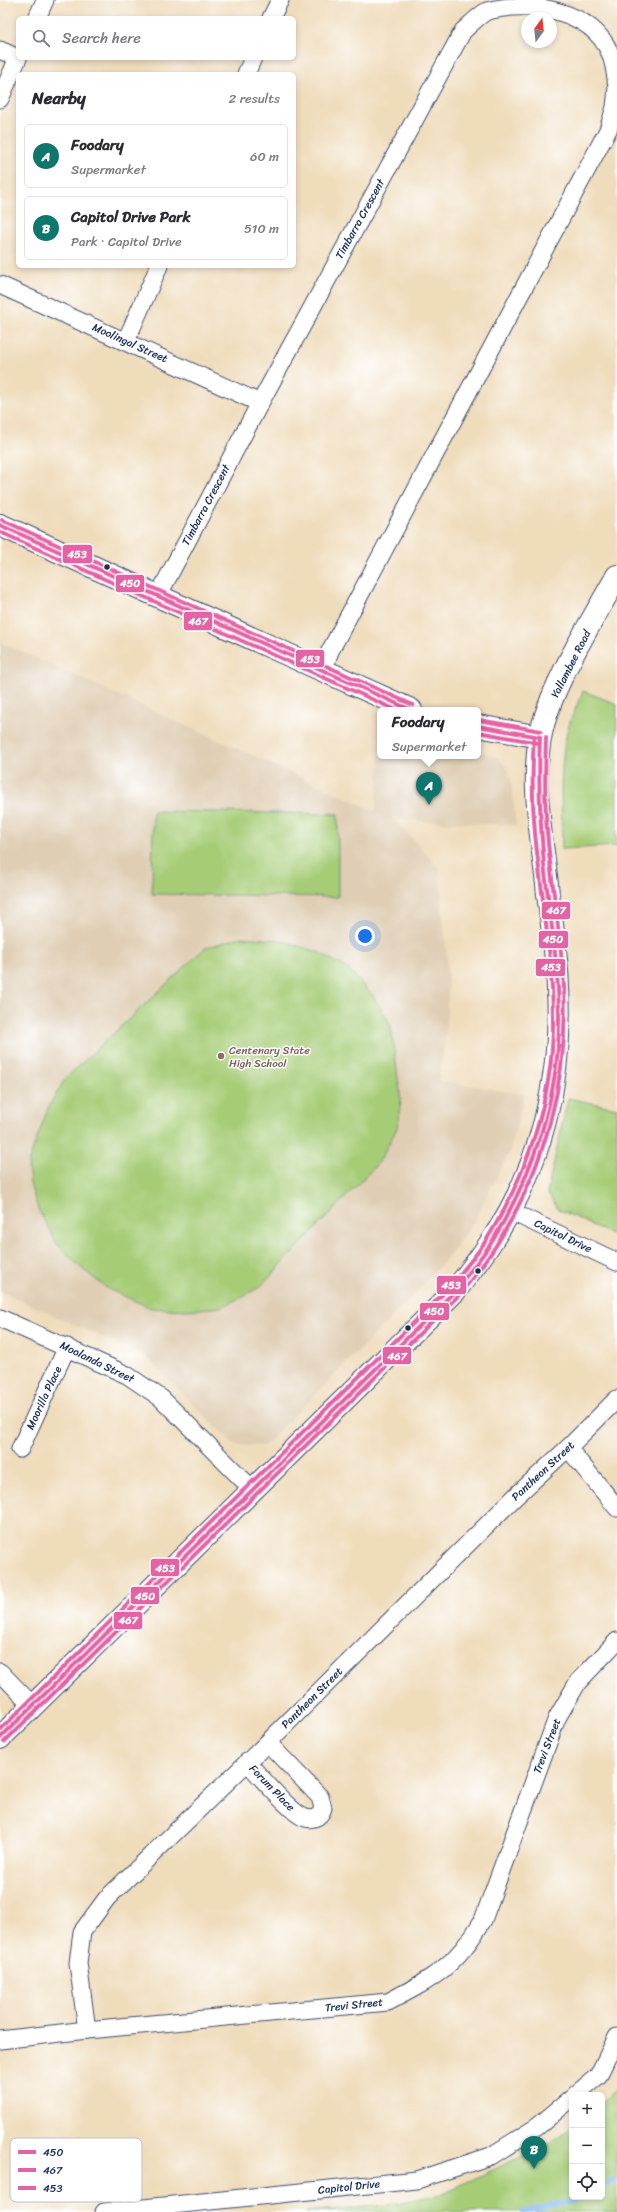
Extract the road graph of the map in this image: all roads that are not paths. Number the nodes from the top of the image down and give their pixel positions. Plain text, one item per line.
1 (45, 0) edge
2 (280, 0) edge
3 (575, 6) edge
4 (38, 16) edge
5 (273, 16) edge
6 (0, 50) edge
7 (16, 57) edge
8 (17, 60) edge
9 (252, 60) edge
10 (247, 72) edge
11 (617, 89) edge
12 (0, 99) edge
13 (157, 268) edge
14 (0, 285) edge
15 (126, 341) junction
16 (260, 403) junction
17 (0, 526) edge
18 (617, 576) edge
19 (158, 596) junction
20 (323, 671) junction
21 (404, 707) edge
22 (481, 727) edge
23 (540, 737) junction
24 (510, 1211) junction
25 (617, 1262) edge
26 (0, 1318) edge
27 (68, 1347) junction
28 (617, 1398) edge
29 (568, 1448) junction
30 (20, 1449) dead end
31 (253, 1490) junction
32 (617, 1508) edge
33 (617, 1641) edge
34 (0, 1672) edge
35 (33, 1706) junction
36 (0, 1738) edge
37 (268, 1743) junction
38 (247, 1762) junction
39 (87, 2030) junction
40 (617, 2037) edge
41 (0, 2040) edge
42 (579, 2092) edge
43 (569, 2100) edge
44 (239, 2205) edge
45 (104, 2212) edge

1 - 4 street
2 - 5 street
3 - 11 street, Timbarra Crescent
3 - 16 street, Timbarra Crescent
6 - 7 street
8 - 12 street
9 - 10 street
11 - 20 street, Timbarra Crescent
13 - 15 street
14 - 15 street, Moolingal Street
15 - 16 street, Moolingal Street
16 - 19 street, Timbarra Crescent
17 - 19 main road
18 - 23 main road, Yallambee Road
19 - 20 main road
20 - 21 main road
22 - 23 main road
23 - 24 main road, Yallambee Road
24 - 25 street, Capitol Drive
24 - 31 main road, Yallambee Road
26 - 27 street, Moolanda Street
27 - 30 street, Moorilla Place
27 - 31 street, Moolanda Street
28 - 29 street, Pantheon Street
29 - 32 street
29 - 37 street, Pantheon Street
31 - 35 main road, Yallambee Road
33 - 39 street, Trevi Street
34 - 35 street
35 - 36 main road, Yallambee Road
37 - 38 street, Pantheon Street
37 - 38 street, Forum Place
38 - 39 street, Pantheon Street
39 - 41 street, Trevi Street
40 - 42 street
43 - 44 street, Capitol Drive
44 - 45 street, Capitol Drive

